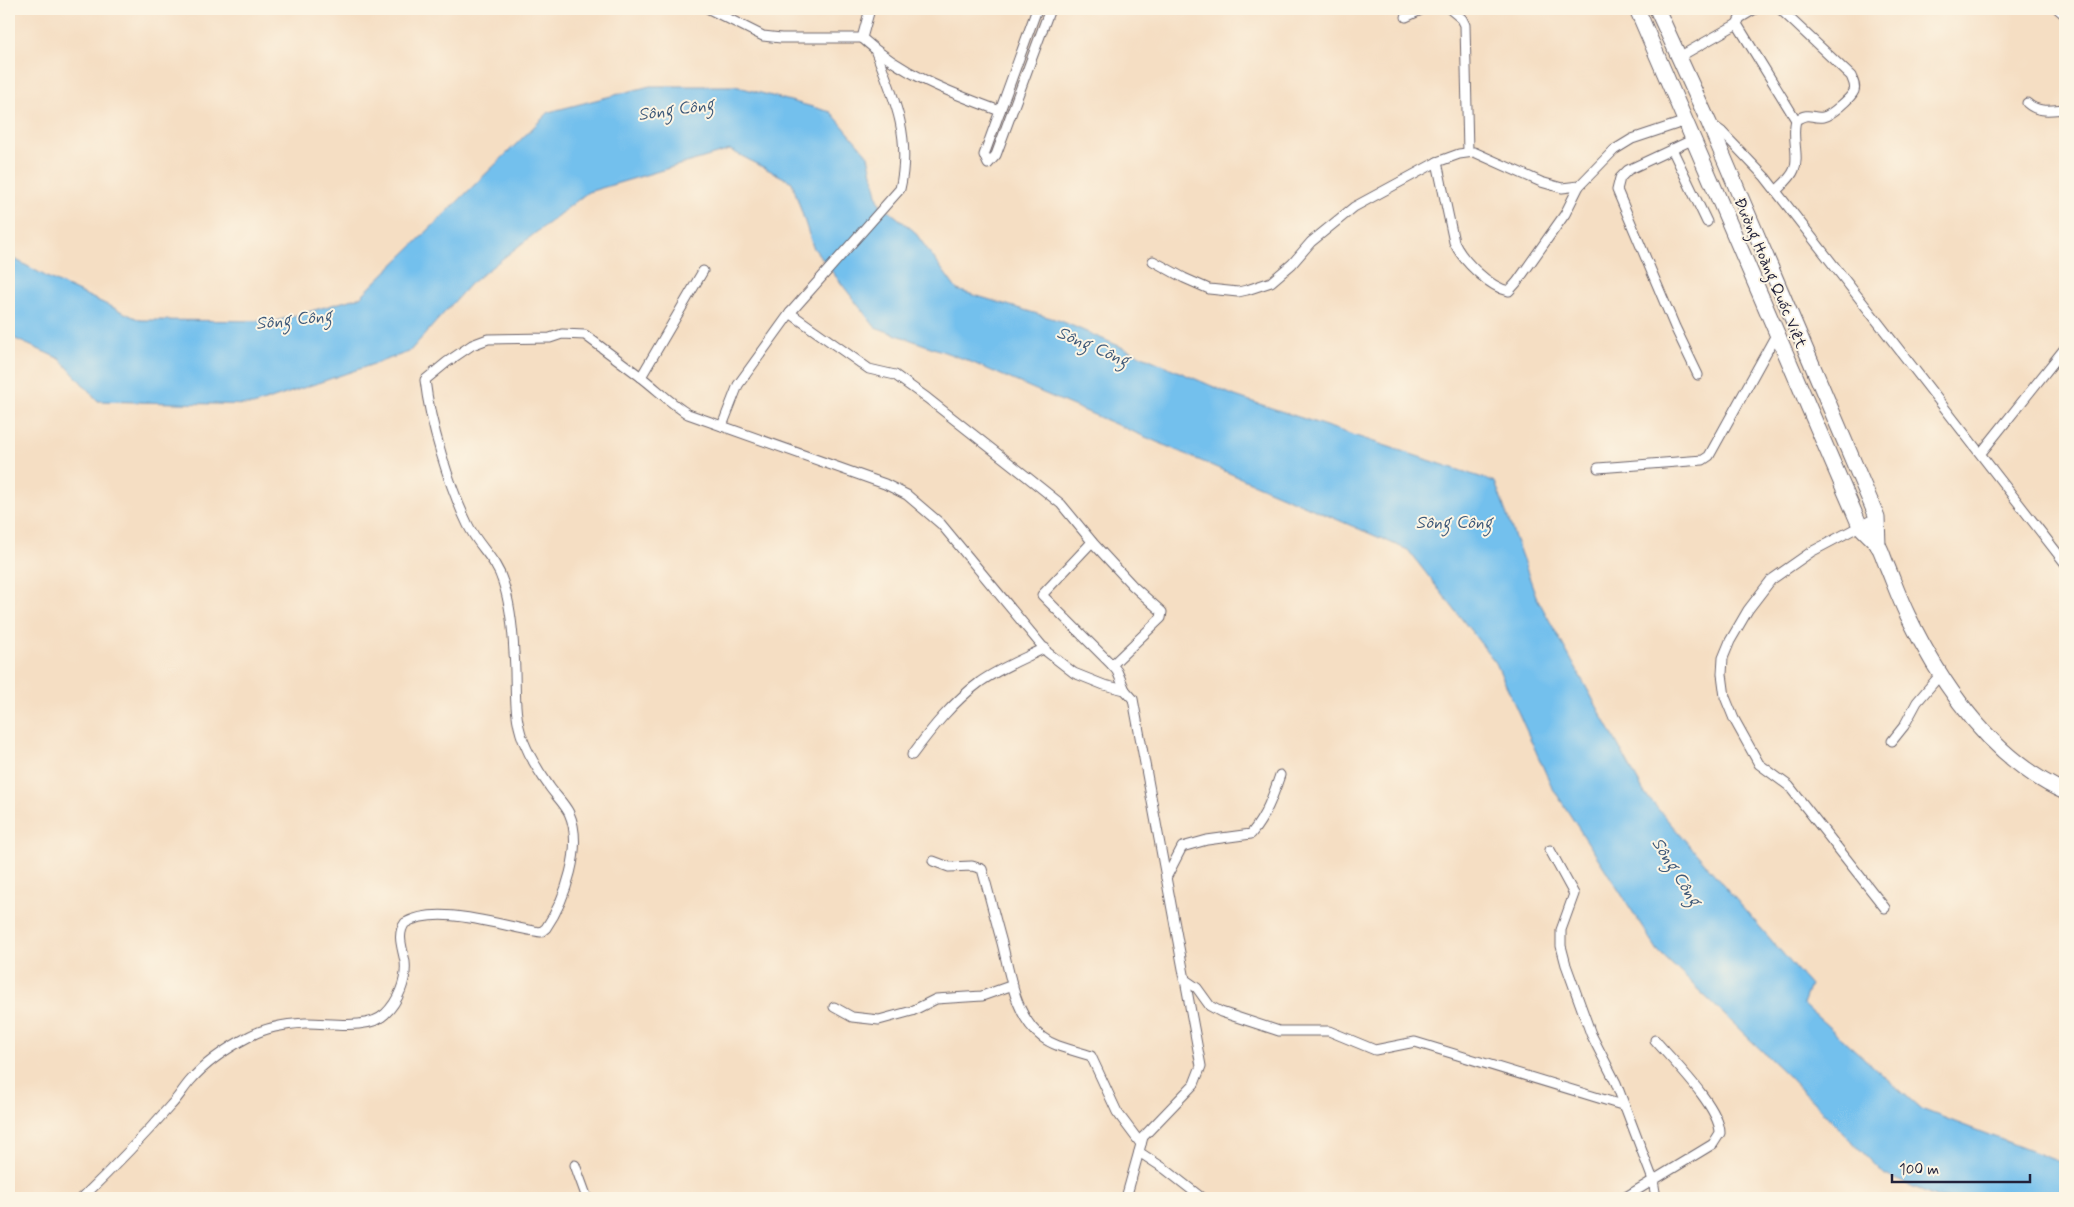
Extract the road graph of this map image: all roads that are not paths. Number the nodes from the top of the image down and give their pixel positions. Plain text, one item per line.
1 (709, 9) edge
2 (870, 9) edge
3 (1037, 9) edge
4 (1050, 9) edge
5 (1423, 9) edge
6 (1450, 9) edge
7 (1637, 9) edge
8 (1657, 9) edge
9 (1755, 9) edge
10 (1780, 9) edge
11 (2058, 9) edge
12 (2065, 15) edge
13 (1406, 17) dead end
14 (1737, 24) junction
15 (862, 38) junction
16 (875, 50) junction
17 (1679, 57) junction
18 (2027, 103) dead end
19 (2065, 109) edge
20 (1000, 110) junction
21 (1796, 120) junction
22 (1709, 123) junction
23 (1690, 130) junction
24 (1672, 149) junction
25 (1468, 152) junction
26 (1437, 162) junction
27 (1579, 186) junction
28 (1776, 191) junction
29 (1707, 222) dead end
30 (1153, 261) dead end
31 (703, 271) dead end
32 (790, 313) junction
33 (1778, 333) junction
34 (2065, 348) edge
35 (1698, 375) dead end
36 (641, 377) junction
37 (722, 426) junction
38 (1981, 453) junction
39 (1598, 468) dead end
40 (1878, 517) junction
41 (1860, 526) junction
42 (1092, 542) junction
43 (1878, 546) junction
44 (2065, 563) edge
45 (1045, 648) junction
46 (1112, 665) junction
47 (1940, 675) junction
48 (1125, 690) junction
49 (1892, 742) dead end
50 (912, 755) dead end
51 (1280, 774) dead end
52 (2065, 792) edge
53 (1550, 850) dead end
54 (933, 862) dead end
55 (1166, 878) junction
56 (1884, 908) dead end
57 (1184, 979) junction
58 (1013, 985) junction
59 (834, 1007) dead end
60 (1655, 1040) dead end
61 (1624, 1106) junction
62 (1140, 1148) junction
63 (575, 1165) dead end
64 (1653, 1180) junction
65 (82, 1198) edge
66 (587, 1198) edge
67 (1126, 1198) edge
68 (1202, 1198) edge
69 (1624, 1198) edge
70 (1656, 1198) edge

1 - 15 street
2 - 15 street
3 - 20 street
4 - 20 street
5 - 13 street
6 - 25 street
7 - 23 highway, Đường Hoàng Quốc Việt
8 - 17 highway, Đường Hoàng Quốc Việt
9 - 14 street
10 - 21 street
11 - 12 street
14 - 17 street
14 - 21 street
15 - 16 street
16 - 20 street
16 - 32 street
17 - 22 highway, Đường Hoàng Quốc Việt
18 - 19 street
21 - 28 street
22 - 23 highway
22 - 28 street
22 - 40 highway, Đường Hoàng Quốc Việt
23 - 24 street
23 - 27 street
23 - 33 highway, Đường Hoàng Quốc Việt
24 - 29 street
24 - 35 street
25 - 26 street
25 - 27 street
26 - 27 street
26 - 30 street
28 - 38 street
31 - 36 street
32 - 37 street
32 - 42 street
33 - 39 street
33 - 41 highway, Đường Hoàng Quốc Việt
34 - 38 street
36 - 37 street
36 - 65 street
37 - 45 street
38 - 44 street
40 - 41 street
40 - 43 highway, Đường Hoàng Quốc Việt
41 - 43 highway, Đường Hoàng Quốc Việt
41 - 56 street
42 - 46 street
42 - 46 street
43 - 47 highway, Đường Hoàng Quốc Việt
45 - 48 street
45 - 50 street
46 - 48 street
47 - 49 street
47 - 52 highway, Đường Hoàng Quốc Việt
48 - 55 street
51 - 55 street
53 - 61 street
54 - 58 street
55 - 57 street
57 - 61 street
57 - 62 street
58 - 59 street
58 - 62 street
60 - 64 street
61 - 64 street
62 - 67 street
62 - 68 street
63 - 66 street
64 - 69 street
64 - 70 street

